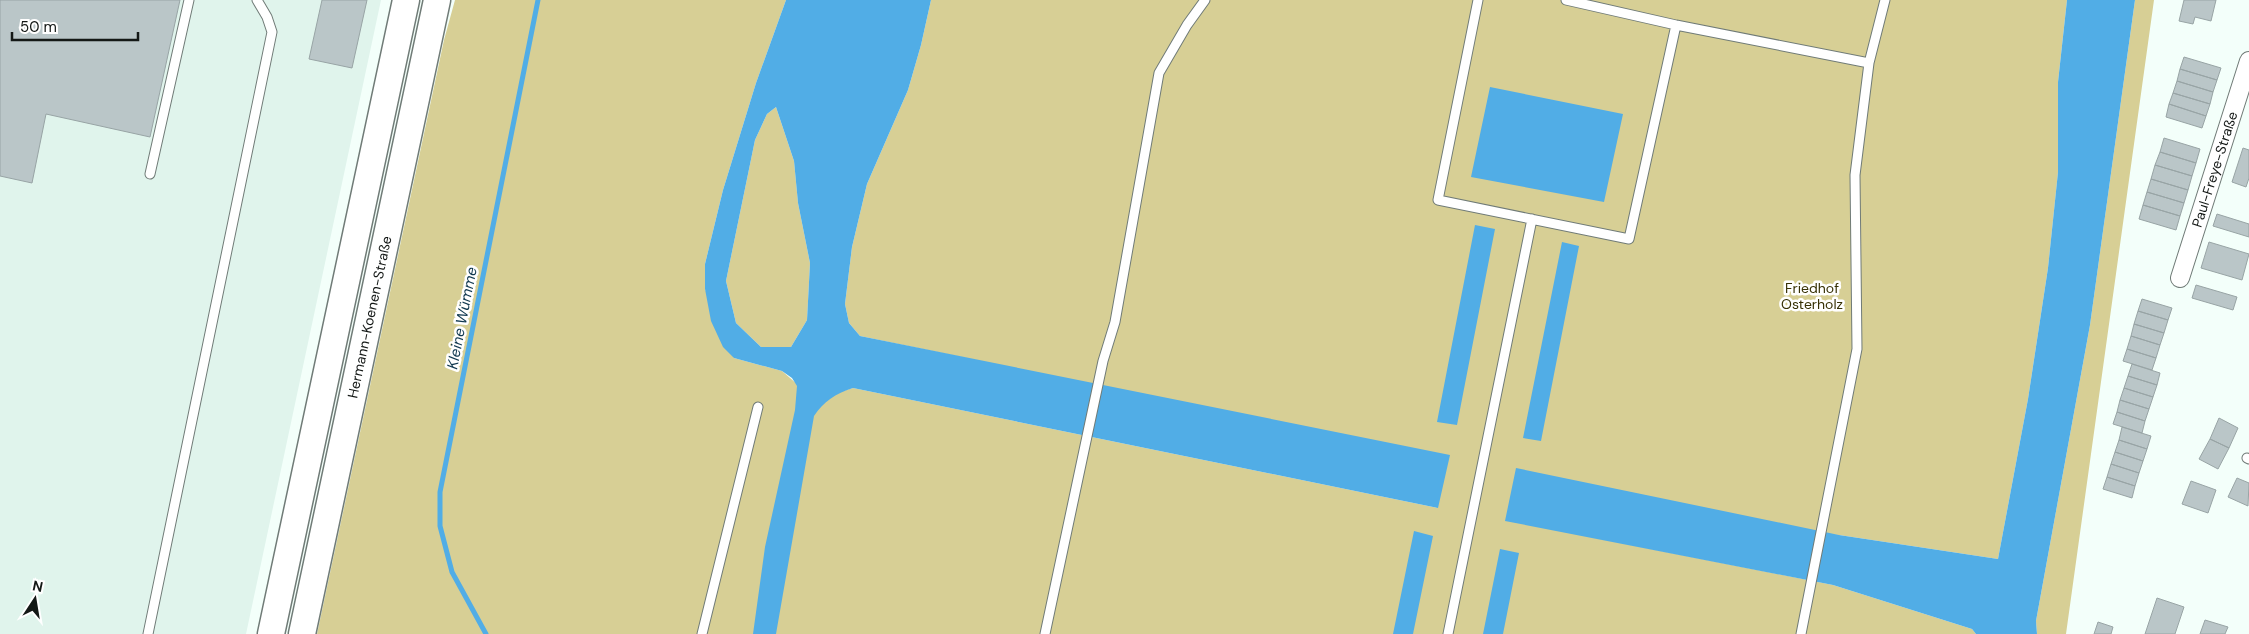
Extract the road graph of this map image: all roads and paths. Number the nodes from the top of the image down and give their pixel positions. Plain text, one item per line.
1 (189, 0) edge
2 (257, 0) edge
3 (406, 0) edge
4 (437, 0) edge
5 (1205, 0) edge
6 (1478, 0) edge
7 (1566, 0) edge
8 (1885, 0) edge
9 (1676, 25) junction
10 (2249, 60) edge
11 (1870, 63) junction
12 (150, 174) dead end
13 (1532, 219) junction
14 (2180, 278) dead end
15 (758, 407) dead end
16 (148, 634) edge
17 (271, 634) edge
18 (302, 634) edge
19 (702, 634) edge
20 (1044, 634) edge
21 (1448, 634) edge
22 (1801, 634) edge

1 - 12 lane
2 - 16 lane
3 - 17 main road
4 - 18 main road, Hermann-Koenen-Straße
5 - 20 lane
6 - 13 lane
7 - 9 lane
8 - 11 lane
9 - 11 lane
9 - 13 lane
10 - 14 street, Paul-Freye-Straße
11 - 22 lane
13 - 21 lane
15 - 19 lane

